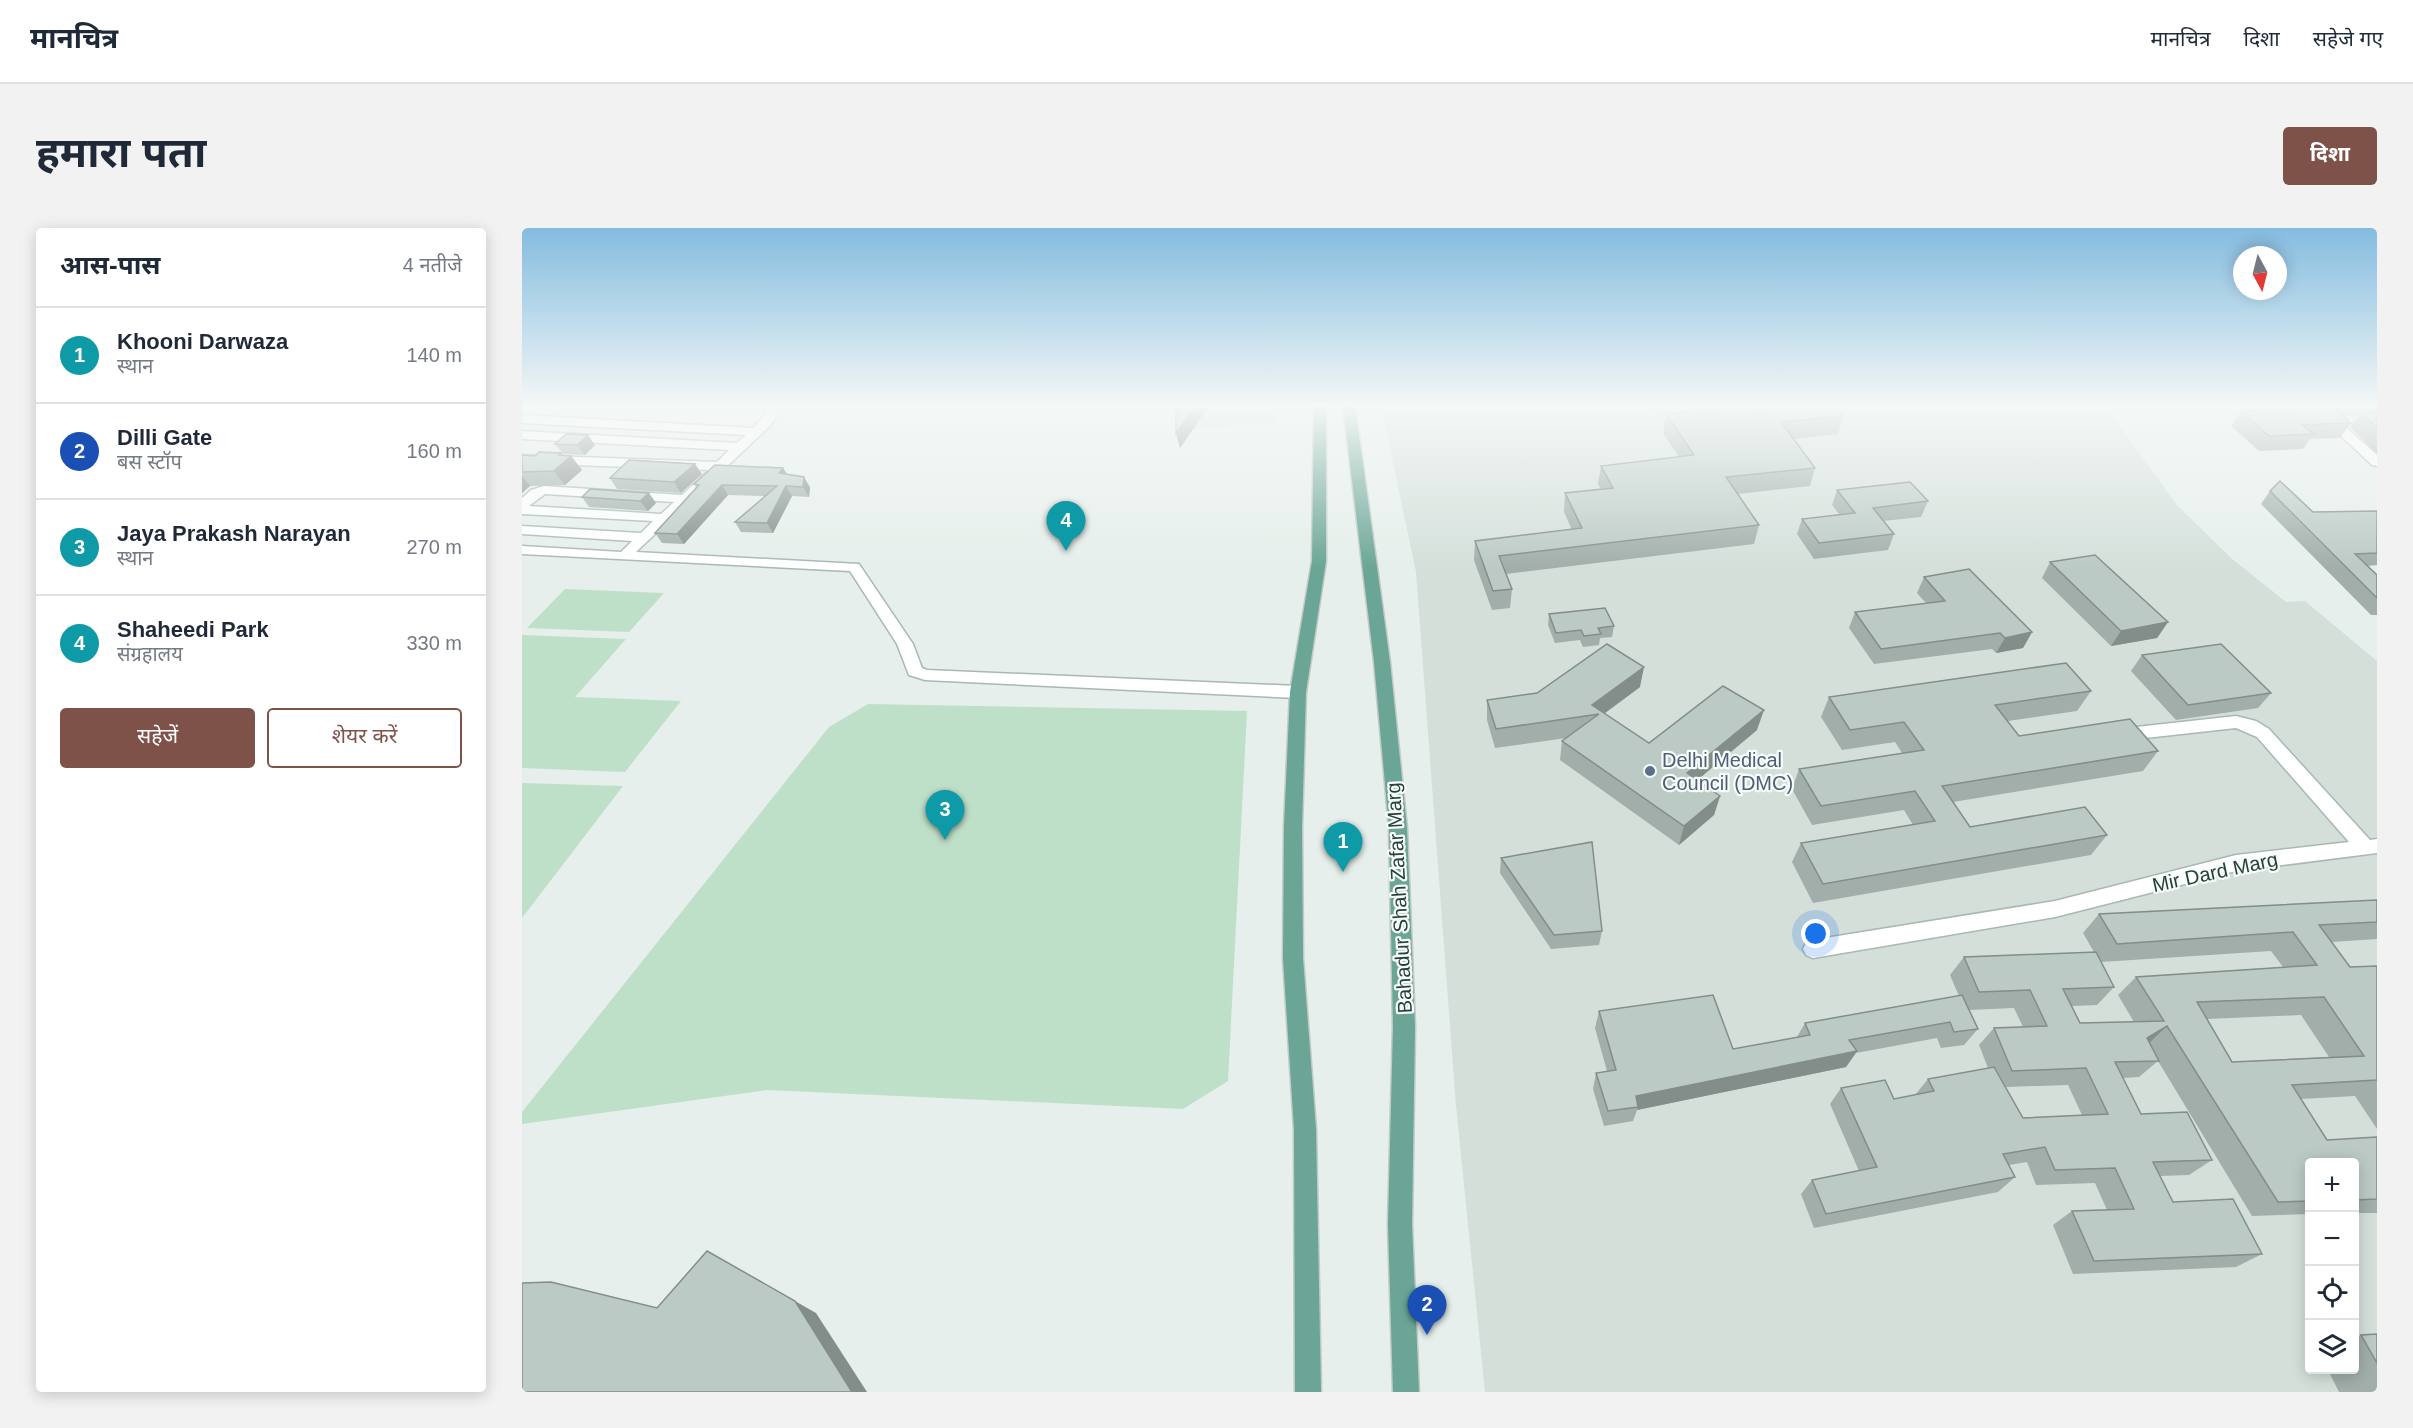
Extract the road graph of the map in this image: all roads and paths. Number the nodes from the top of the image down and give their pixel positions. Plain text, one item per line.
1 (559, 460) edge
2 (724, 460) edge
3 (1320, 460) edge
4 (1355, 460) edge
5 (718, 466) junction
6 (685, 499) junction
7 (522, 505) edge
8 (522, 510) edge
9 (666, 518) junction
10 (522, 530) edge
11 (644, 537) junction
12 (522, 550) edge
13 (624, 556) junction
14 (1298, 692) junction
15 (2127, 734) edge
16 (2371, 847) edge
17 (1813, 949) dead end
18 (1308, 1392) edge
19 (1406, 1392) edge

1 - 5 street
2 - 5 street
3 - 14 main road
4 - 19 main road, Bahadur Shah Zafar Marg
5 - 6 street
6 - 7 street
6 - 9 street
8 - 9 street
9 - 11 street
10 - 11 street
11 - 13 street
12 - 13 street
13 - 14 street
14 - 18 main road
15 - 16 street
16 - 17 street, Mir Dard Marg

